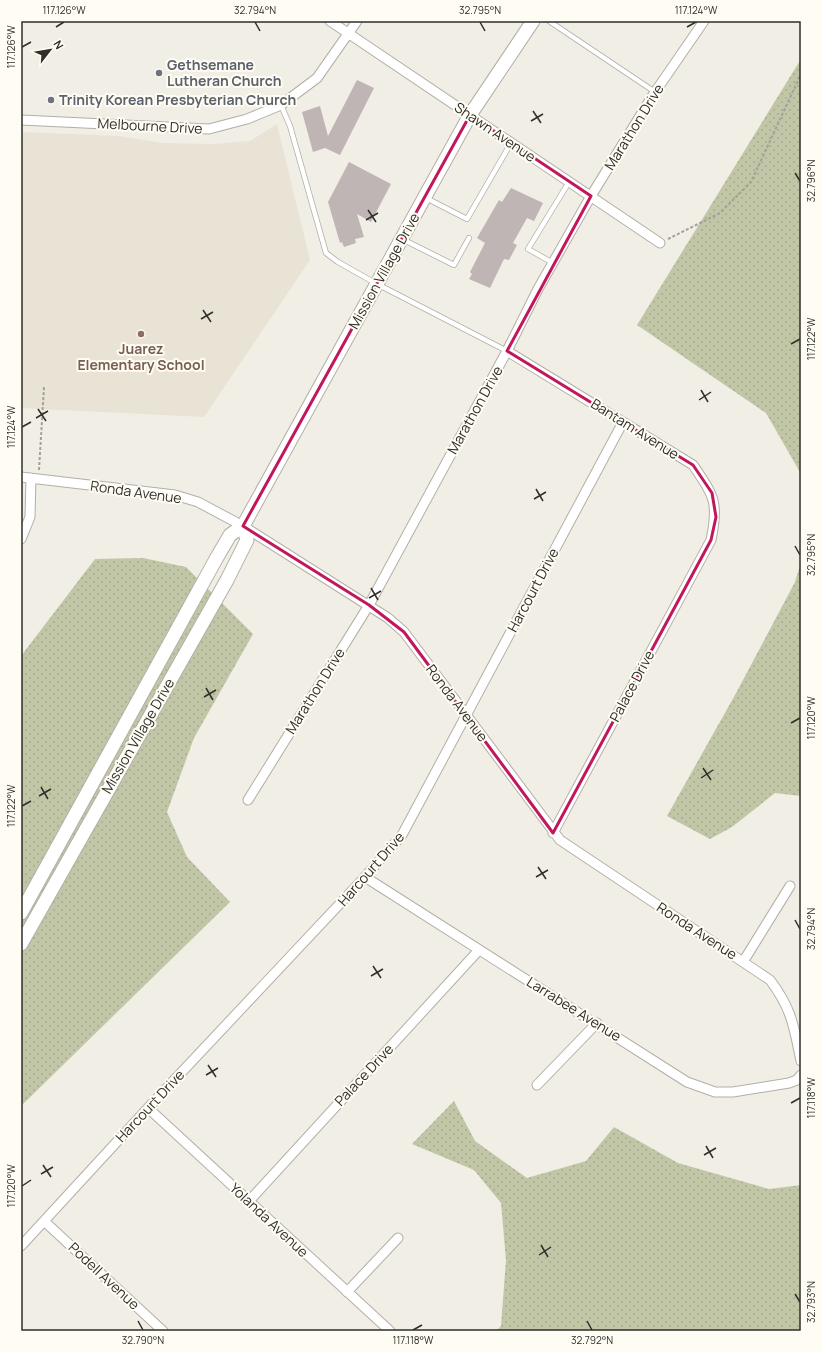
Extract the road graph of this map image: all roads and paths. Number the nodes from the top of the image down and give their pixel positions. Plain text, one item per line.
1 (330, 21) edge
2 (357, 21) edge
3 (533, 21) edge
4 (549, 21) edge
5 (704, 21) edge
6 (348, 34) junction
7 (801, 74) edge
8 (655, 92) junction
9 (281, 105) junction
10 (470, 115) junction
11 (21, 120) edge
12 (511, 142) junction
13 (569, 182) junction
14 (591, 196) junction
15 (425, 197) junction
16 (469, 238) dead end
17 (402, 239) junction
18 (660, 243) joint
19 (553, 264) junction
20 (377, 284) junction
21 (507, 351) junction
22 (44, 387) dead end
23 (623, 422) junction
24 (21, 477) edge
25 (35, 478) junction
26 (243, 526) junction
27 (21, 539) edge
28 (711, 540) joint
29 (369, 605) junction
30 (466, 716) junction
31 (248, 800) dead end
32 (553, 833) junction
33 (365, 877) junction
34 (790, 886) dead end
35 (21, 913) edge
36 (21, 944) edge
37 (479, 950) junction
38 (743, 962) junction
39 (597, 1023) junction
40 (801, 1061) edge
41 (799, 1077) edge
42 (538, 1085) dead end
43 (148, 1108) junction
44 (249, 1201) junction
45 (44, 1221) junction
46 (398, 1238) dead end
47 (21, 1246) edge
48 (347, 1292) junction
49 (163, 1331) edge
50 (390, 1331) edge

1 - 6 street, Shawn Avenue
2 - 6 street, Melbourne Drive
3 - 10 main road, Mission Village Drive
4 - 8 lane
5 - 8 street, Marathon Drive
6 - 9 street, Melbourne Drive
6 - 10 street, Shawn Avenue
7 - 18 path
8 - 14 street, Marathon Drive
9 - 11 street, Melbourne Drive
9 - 20 lane
10 - 12 street, Shawn Avenue
10 - 15 main road, Mission Village Drive
12 - 13 street, Shawn Avenue
12 - 15 lane
13 - 14 street, Shawn Avenue
13 - 19 lane
14 - 18 street, Shawn Avenue
14 - 19 street, Marathon Drive
15 - 17 main road, Mission Village Drive
16 - 17 lane
17 - 20 main road, Mission Village Drive
19 - 21 street, Marathon Drive
20 - 21 lane
20 - 26 main road, Mission Village Drive
21 - 23 street, Bantam Avenue
21 - 29 street, Marathon Drive
22 - 25 path
23 - 28 street, Bantam Avenue
23 - 30 street, Harcourt Drive
24 - 25 street, Ronda Avenue
25 - 26 street, Ronda Avenue
25 - 27 street
26 - 29 street, Ronda Avenue
26 - 35 main road, Mission Village Drive
26 - 36 main road, Mission Village Drive
28 - 32 street, Palace Drive
29 - 30 street, Ronda Avenue
29 - 31 street, Marathon Drive
30 - 32 street, Ronda Avenue
30 - 33 street, Harcourt Drive
32 - 38 street, Ronda Avenue
33 - 37 street, Larrabee Avenue
33 - 43 street, Harcourt Drive
34 - 38 street
37 - 39 street, Larrabee Avenue
37 - 44 street, Palace Drive
38 - 40 street, Ronda Avenue
39 - 41 street, Larrabee Avenue
39 - 42 street
43 - 44 street, Yolanda Avenue
43 - 45 street, Harcourt Drive
44 - 48 street, Yolanda Avenue
45 - 47 street, Harcourt Drive
45 - 49 street, Podell Avenue
46 - 48 street
48 - 50 street, Yolanda Avenue

